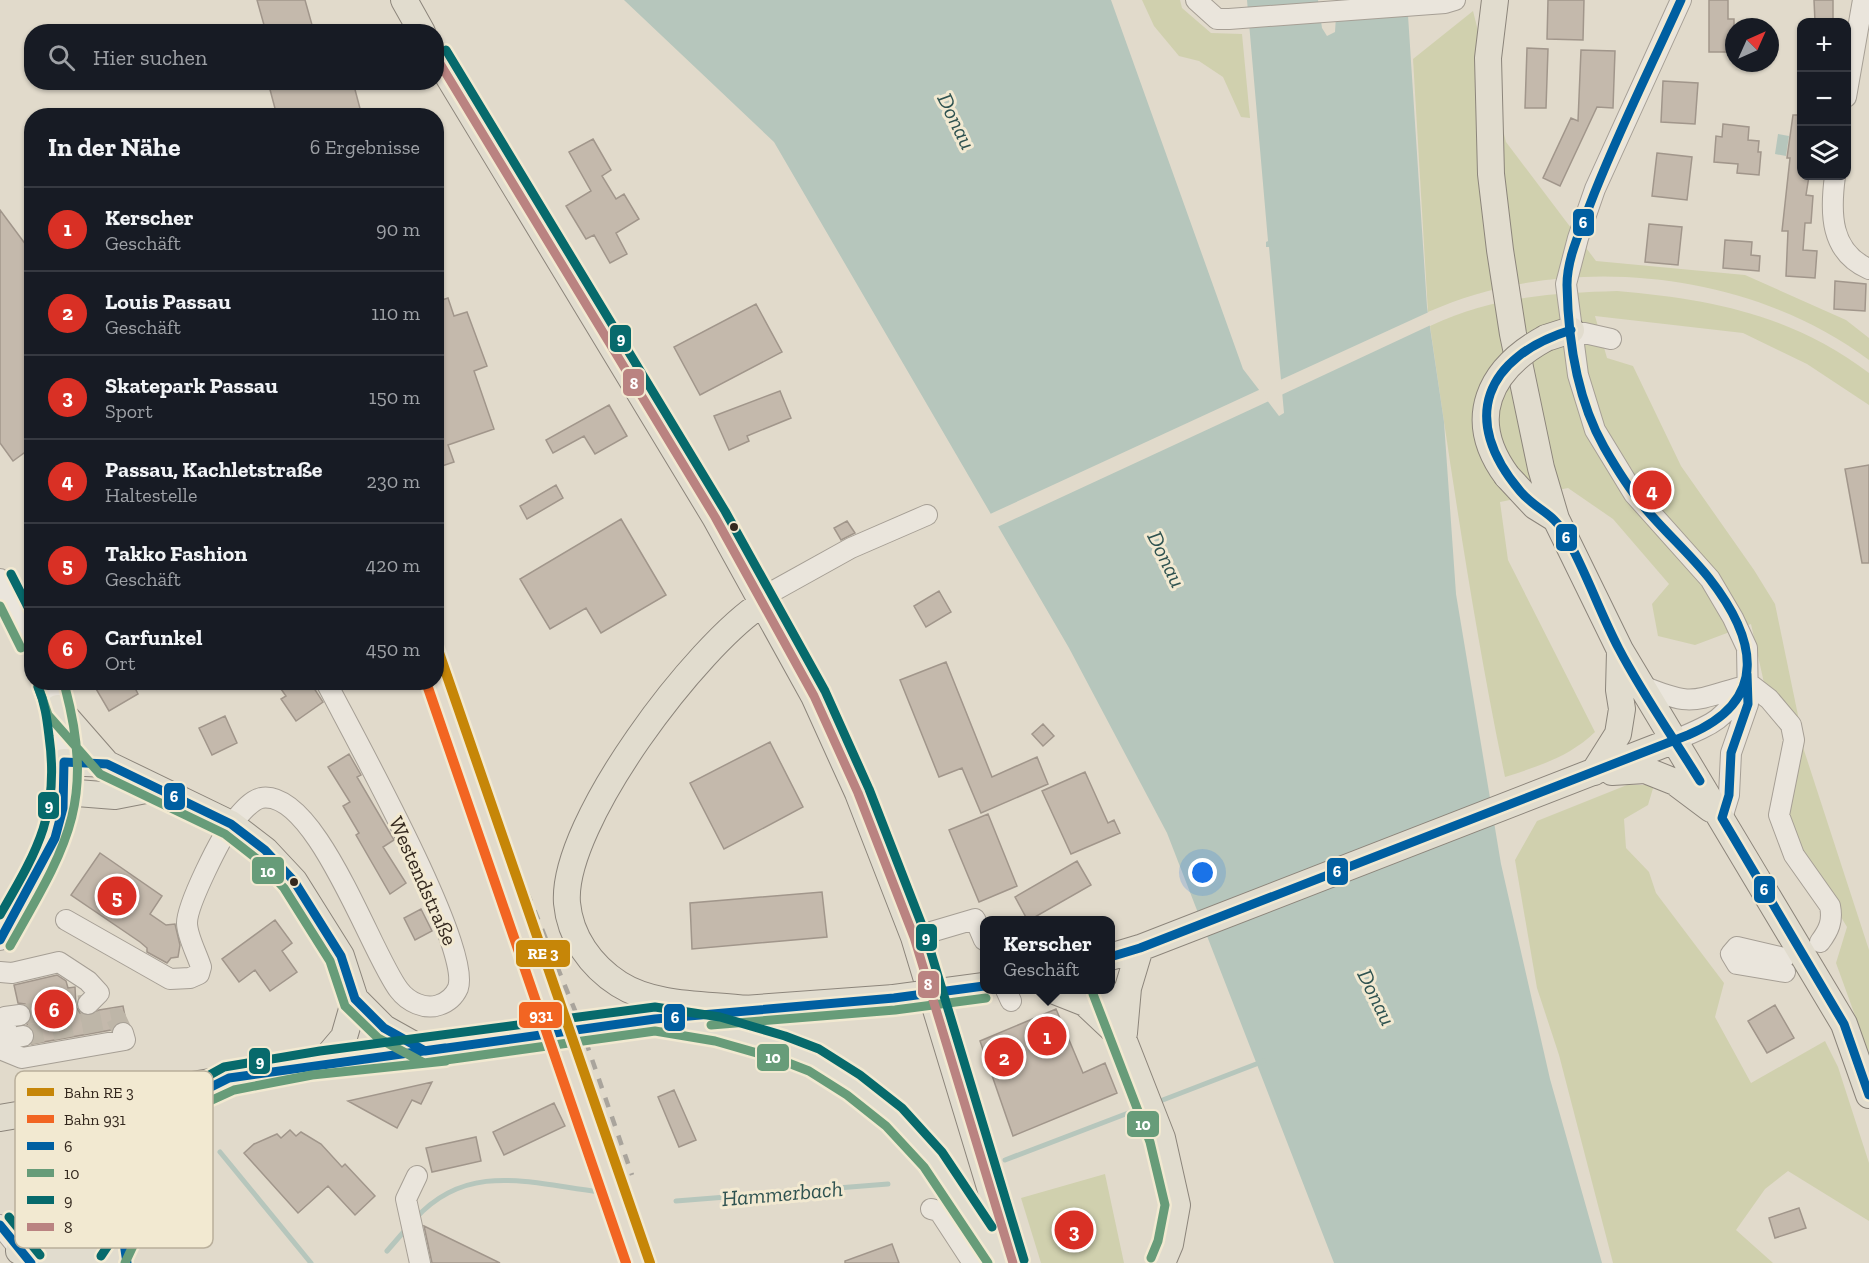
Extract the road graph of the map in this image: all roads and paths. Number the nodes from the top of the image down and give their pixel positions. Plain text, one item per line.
1 (404, 0) edge
2 (1196, 0) edge
3 (1495, 0) edge
4 (1681, 0) edge
5 (1863, 0) edge
6 (1450, 2) edge
7 (418, 24) edge
8 (444, 69) edge
9 (1850, 72) edge
10 (1835, 180) edge
11 (1869, 269) edge
12 (1571, 330) junction
13 (1611, 339) dead end
14 (927, 515) dead end
15 (1556, 519) junction
16 (0, 579) edge
17 (762, 600) junction
18 (24, 627) edge
19 (1620, 650) junction
20 (1746, 684) junction
21 (1640, 685) junction
22 (52, 690) edge
23 (330, 690) edge
24 (58, 708) junction
25 (1675, 740) junction
26 (64, 762) junction
27 (107, 764) junction
28 (1594, 772) junction
29 (156, 788) junction
30 (64, 792) junction
31 (1722, 818) junction
32 (231, 824) junction
33 (66, 920) dead end
34 (980, 930) edge
35 (5, 932) edge
36 (914, 937) junction
37 (1820, 942) dead end
38 (1140, 948) junction
39 (1115, 956) edge
40 (0, 972) edge
41 (980, 987) edge
42 (1062, 994) edge
43 (1106, 994) edge
44 (355, 999) junction
45 (88, 1004) dead end
46 (747, 1009) junction
47 (20, 1015) tunnel mouth
48 (655, 1019) junction
49 (123, 1033) dead end
50 (23, 1036) tunnel mouth
51 (1123, 1039) junction
52 (0, 1048) edge
53 (424, 1051) junction
54 (322, 1063) junction
55 (229, 1078) junction
56 (213, 1081) edge
57 (213, 1087) edge
58 (1869, 1095) edge
59 (417, 1176) dead end
60 (935, 1210) dead end
61 (0, 1225) edge
62 (15, 1244) edge
63 (120, 1256) edge
64 (25, 1257) edge
65 (420, 1263) edge
66 (973, 1263) edge
67 (1002, 1263) edge
68 (1013, 1263) edge
69 (1162, 1263) edge

1 - 7 main road
2 - 6 street
3 - 15 main road
4 - 12 street
5 - 9 street
8 - 17 main road
10 - 11 street
12 - 13 street
12 - 15 main road, bridge
12 - 20 street
14 - 17 street
15 - 19 main road
16 - 18 street
17 - 36 main road
17 - 46 main road
19 - 21 main road
19 - 28 main road
20 - 21 street
20 - 25 street
20 - 31 street
20 - 37 street
21 - 25 main road
22 - 24 street
23 - 32 street, Westendstraße
24 - 26 street
24 - 27 main road
25 - 28 main road
25 - 31 main road
26 - 27 main road
26 - 30 street
27 - 29 main road
28 - 31 main road
28 - 38 main road
29 - 30 main road
29 - 32 main road
30 - 35 street
31 - 58 main road
32 - 33 street
32 - 44 main road
34 - 36 street
36 - 68 main road
38 - 39 main road
38 - 51 main road
40 - 45 street
41 - 46 main road, bridge
42 - 51 main road
43 - 51 main road
44 - 53 main road
44 - 54 main road
46 - 48 main road
47 - 50 street
48 - 53 main road, bridge
48 - 67 main road
49 - 52 street
51 - 69 main road
53 - 54 main road
54 - 55 main road
55 - 56 main road
55 - 57 main road
59 - 65 street
60 - 66 street
61 - 62 street
63 - 64 main road

